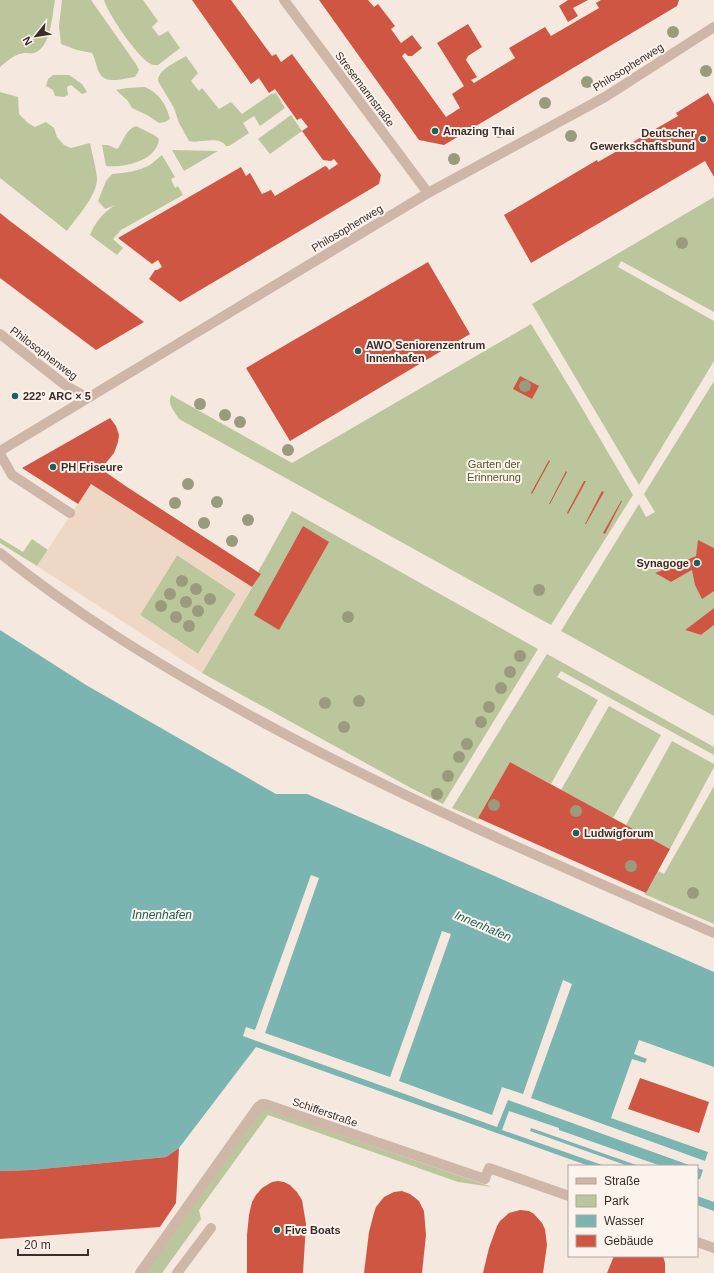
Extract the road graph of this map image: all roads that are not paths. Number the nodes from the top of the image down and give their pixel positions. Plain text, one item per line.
1 (284, 0) edge
2 (714, 27) edge
3 (428, 193) junction
4 (0, 334) edge
5 (88, 398) junction
6 (0, 452) edge
7 (70, 513) dead end
8 (0, 553) edge
9 (714, 933) edge
10 (568, 1196) edge
11 (211, 1228) dead end
12 (698, 1242) edge
13 (714, 1248) edge
14 (140, 1273) edge
15 (177, 1273) edge

1 - 3 street, Stresemannstraße
2 - 3 street, Philosophenweg
3 - 5 street, Philosophenweg
4 - 5 street, Philosophenweg
5 - 6 street
6 - 7 street
8 - 9 street
10 - 14 street, Schifferstraße
11 - 15 street
12 - 13 street

